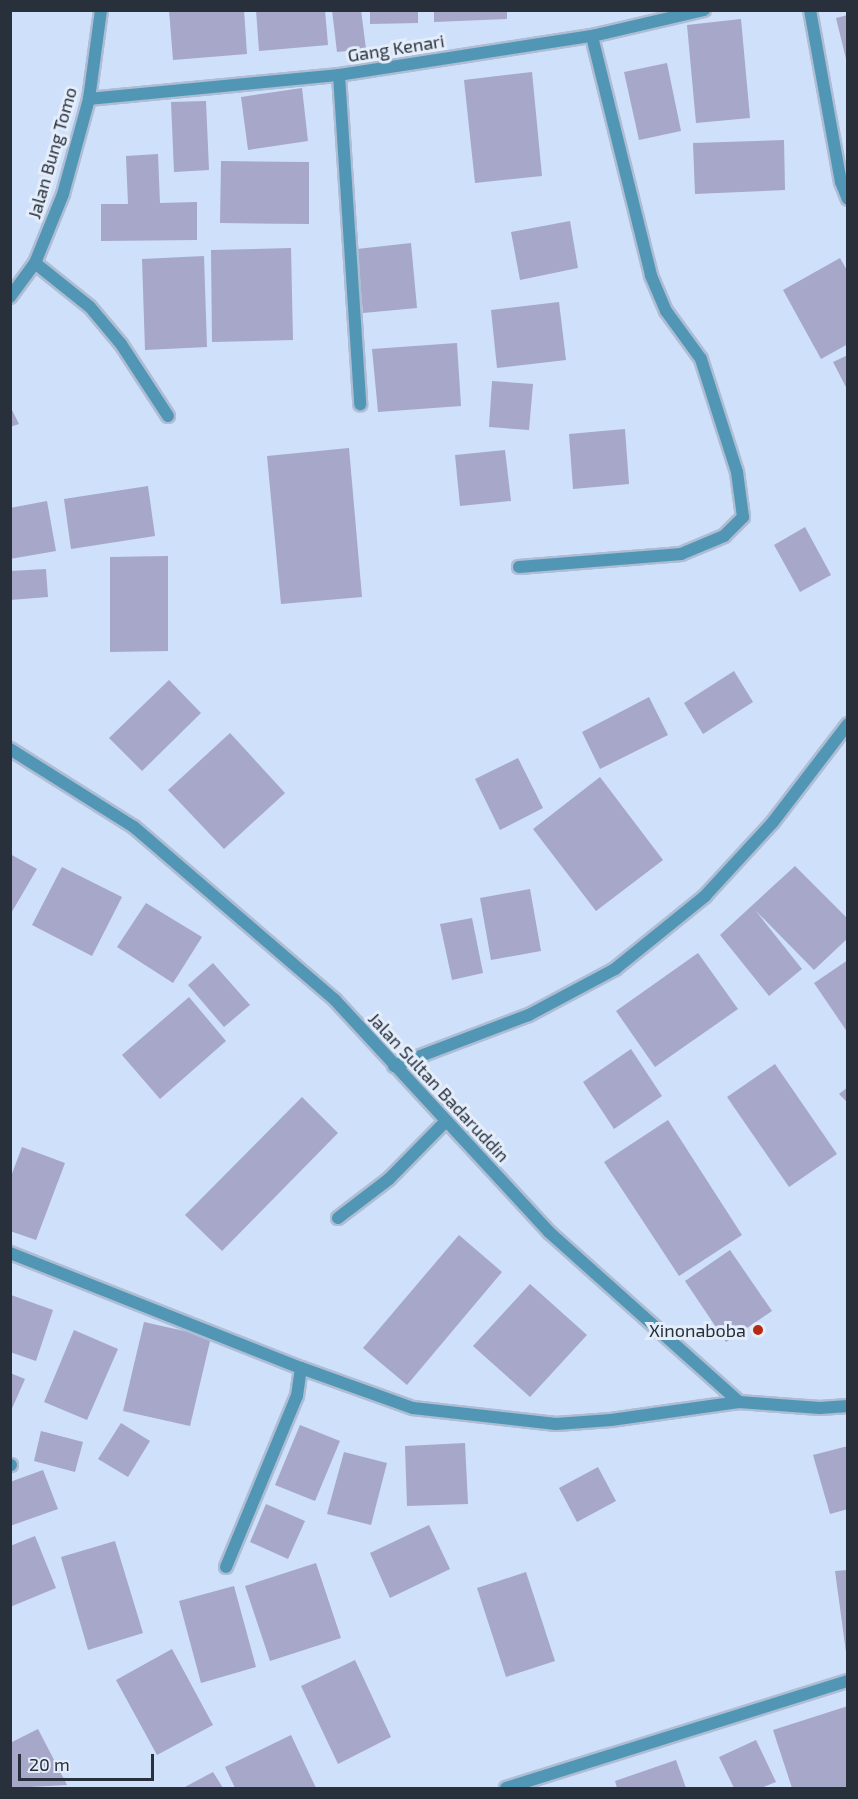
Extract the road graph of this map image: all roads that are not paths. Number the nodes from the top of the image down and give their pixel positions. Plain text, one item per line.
1 (101, 10) edge
2 (704, 10) edge
3 (810, 10) edge
4 (592, 36) junction
5 (339, 75) junction
6 (89, 99) junction
7 (848, 199) edge
8 (35, 263) junction
9 (10, 297) edge
10 (360, 404) dead end
11 (168, 416) dead end
12 (519, 567) dead end
13 (848, 724) edge
14 (10, 749) edge
15 (394, 1066) junction
16 (446, 1120) junction
17 (338, 1218) dead end
18 (10, 1253) edge
19 (301, 1368) junction
20 (739, 1402) junction
21 (848, 1406) edge
22 (226, 1567) dead end
23 (848, 1681) edge
24 (506, 1788) edge

1 - 6 street, Jalan Bung Tomo
2 - 4 street, Gang Kenari
3 - 7 street
4 - 5 street, Gang Kenari
4 - 12 street
5 - 6 street, Gang Kenari
5 - 10 street
6 - 8 street, Jalan Bung Tomo
8 - 9 street, Jalan Bung Tomo
8 - 11 street
13 - 15 street
14 - 15 street, Jalan Sultan Badaruddin
15 - 16 street, Jalan Sultan Badaruddin
16 - 17 street
16 - 20 street, Jalan Sultan Badaruddin
18 - 19 street
19 - 20 street
19 - 22 street
20 - 21 street
23 - 24 street

